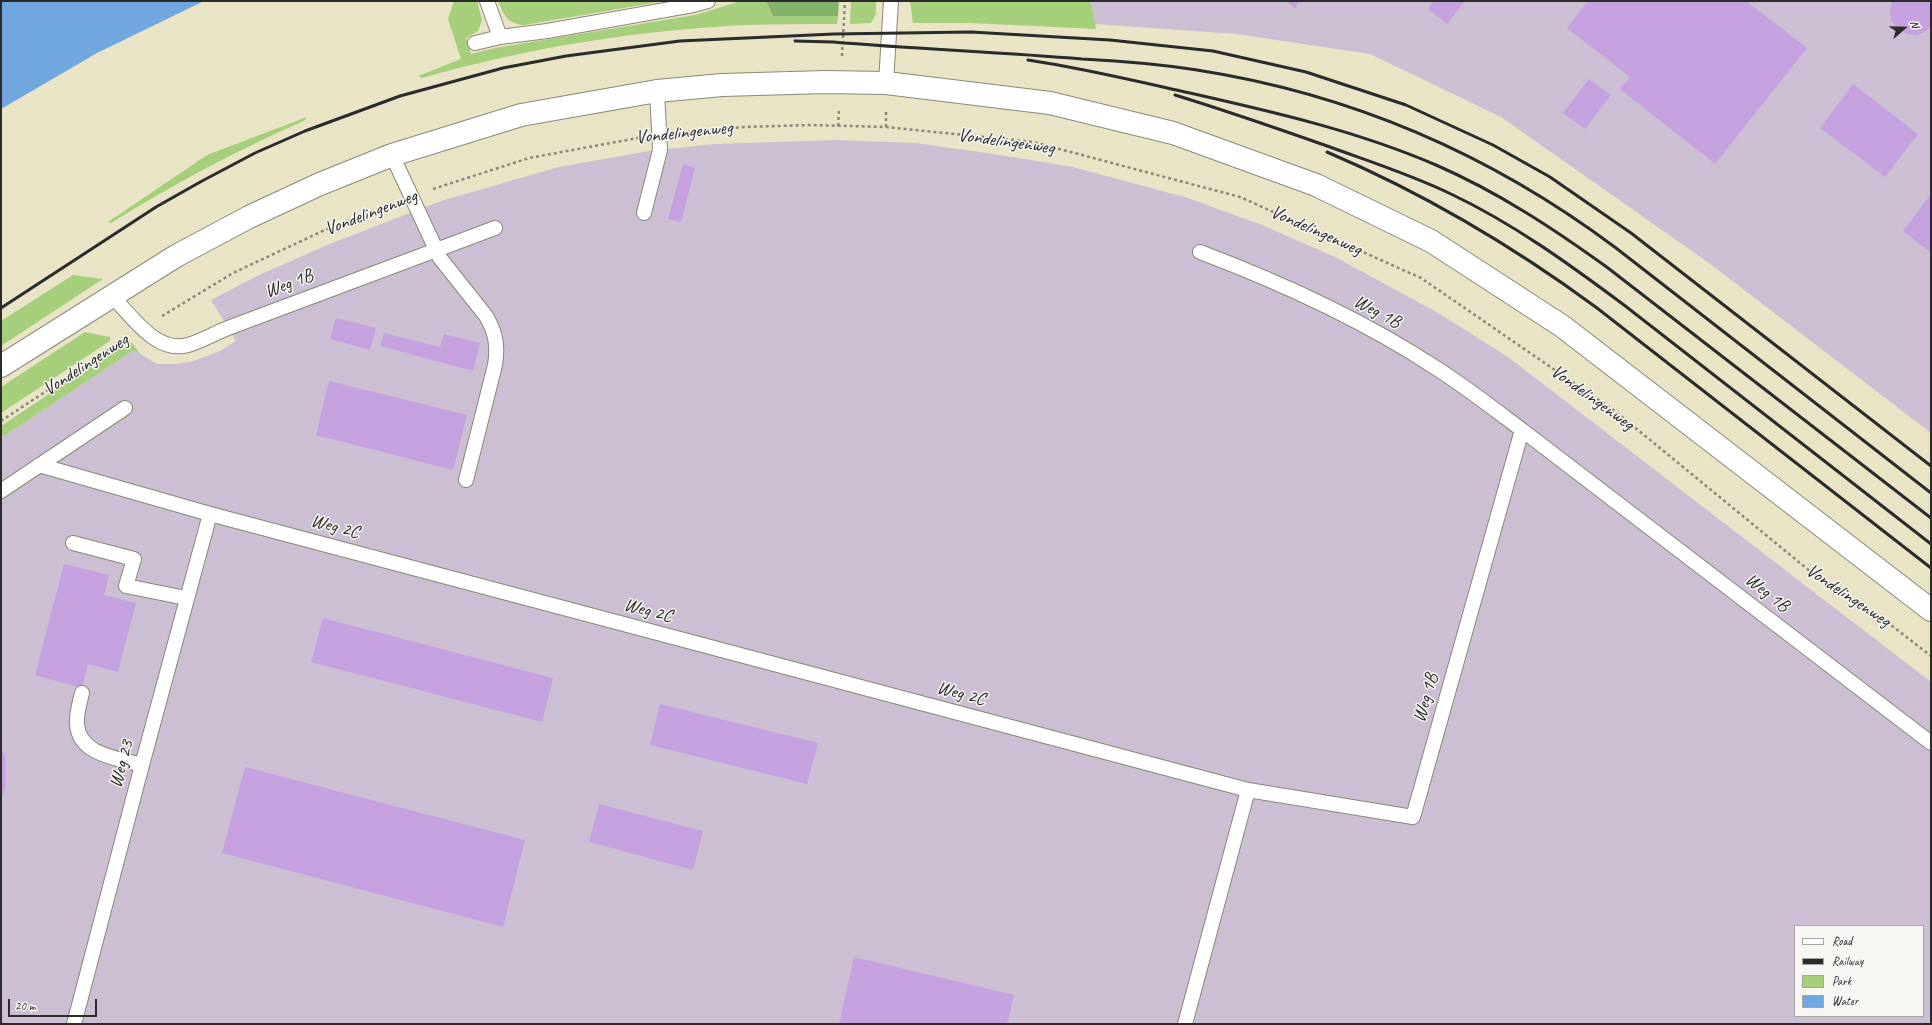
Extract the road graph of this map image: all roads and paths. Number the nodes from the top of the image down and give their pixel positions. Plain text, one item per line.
1 (487, 1) edge
2 (708, 1) edge
3 (892, 1) edge
4 (500, 37) junction
5 (475, 43) dead end
6 (886, 83) junction
7 (657, 91) junction
8 (660, 135) junction
9 (392, 155) junction
10 (431, 190) dead end
11 (394, 203) dead end
12 (644, 213) dead end
13 (495, 228) dead end
14 (436, 250) junction
15 (1200, 252) dead end
16 (112, 296) junction
17 (143, 328) junction
18 (1, 366) edge
19 (125, 408) dead end
20 (1, 421) edge
21 (1522, 430) junction
22 (39, 465) junction
23 (466, 480) dead end
24 (1, 491) edge
25 (210, 514) junction
26 (73, 543) dead end
27 (186, 598) junction
28 (1931, 610) edge
29 (1931, 656) edge
30 (82, 693) dead end
31 (1931, 743) edge
32 (142, 765) junction
33 (1248, 790) junction
34 (74, 1024) edge
35 (1185, 1024) edge

1 - 4 lane
2 - 4 lane
3 - 6 lane
4 - 5 lane
6 - 7 street, Vondelingenweg
6 - 28 street, Vondelingenweg
7 - 8 lane
7 - 9 street, Vondelingenweg
8 - 10 path, Vondelingenweg
8 - 12 lane
8 - 29 path, Vondelingenweg
9 - 14 lane
9 - 16 street, Vondelingenweg
11 - 17 path, Vondelingenweg
13 - 14 lane, Weg 1B
14 - 17 lane, Weg 1B
14 - 23 lane
15 - 21 lane, Weg 1B
16 - 17 lane, Weg 1B
16 - 18 street, Vondelingenweg
17 - 20 path, Vondelingenweg
19 - 22 lane
21 - 31 lane, Weg 1B
21 - 33 lane, Weg 1B
22 - 24 lane
22 - 25 lane, Weg 2C
25 - 27 lane, Weg 23
25 - 33 lane, Weg 2C
26 - 27 lane
27 - 32 lane, Weg 23
30 - 32 lane
32 - 34 lane, Weg 23
33 - 35 lane

